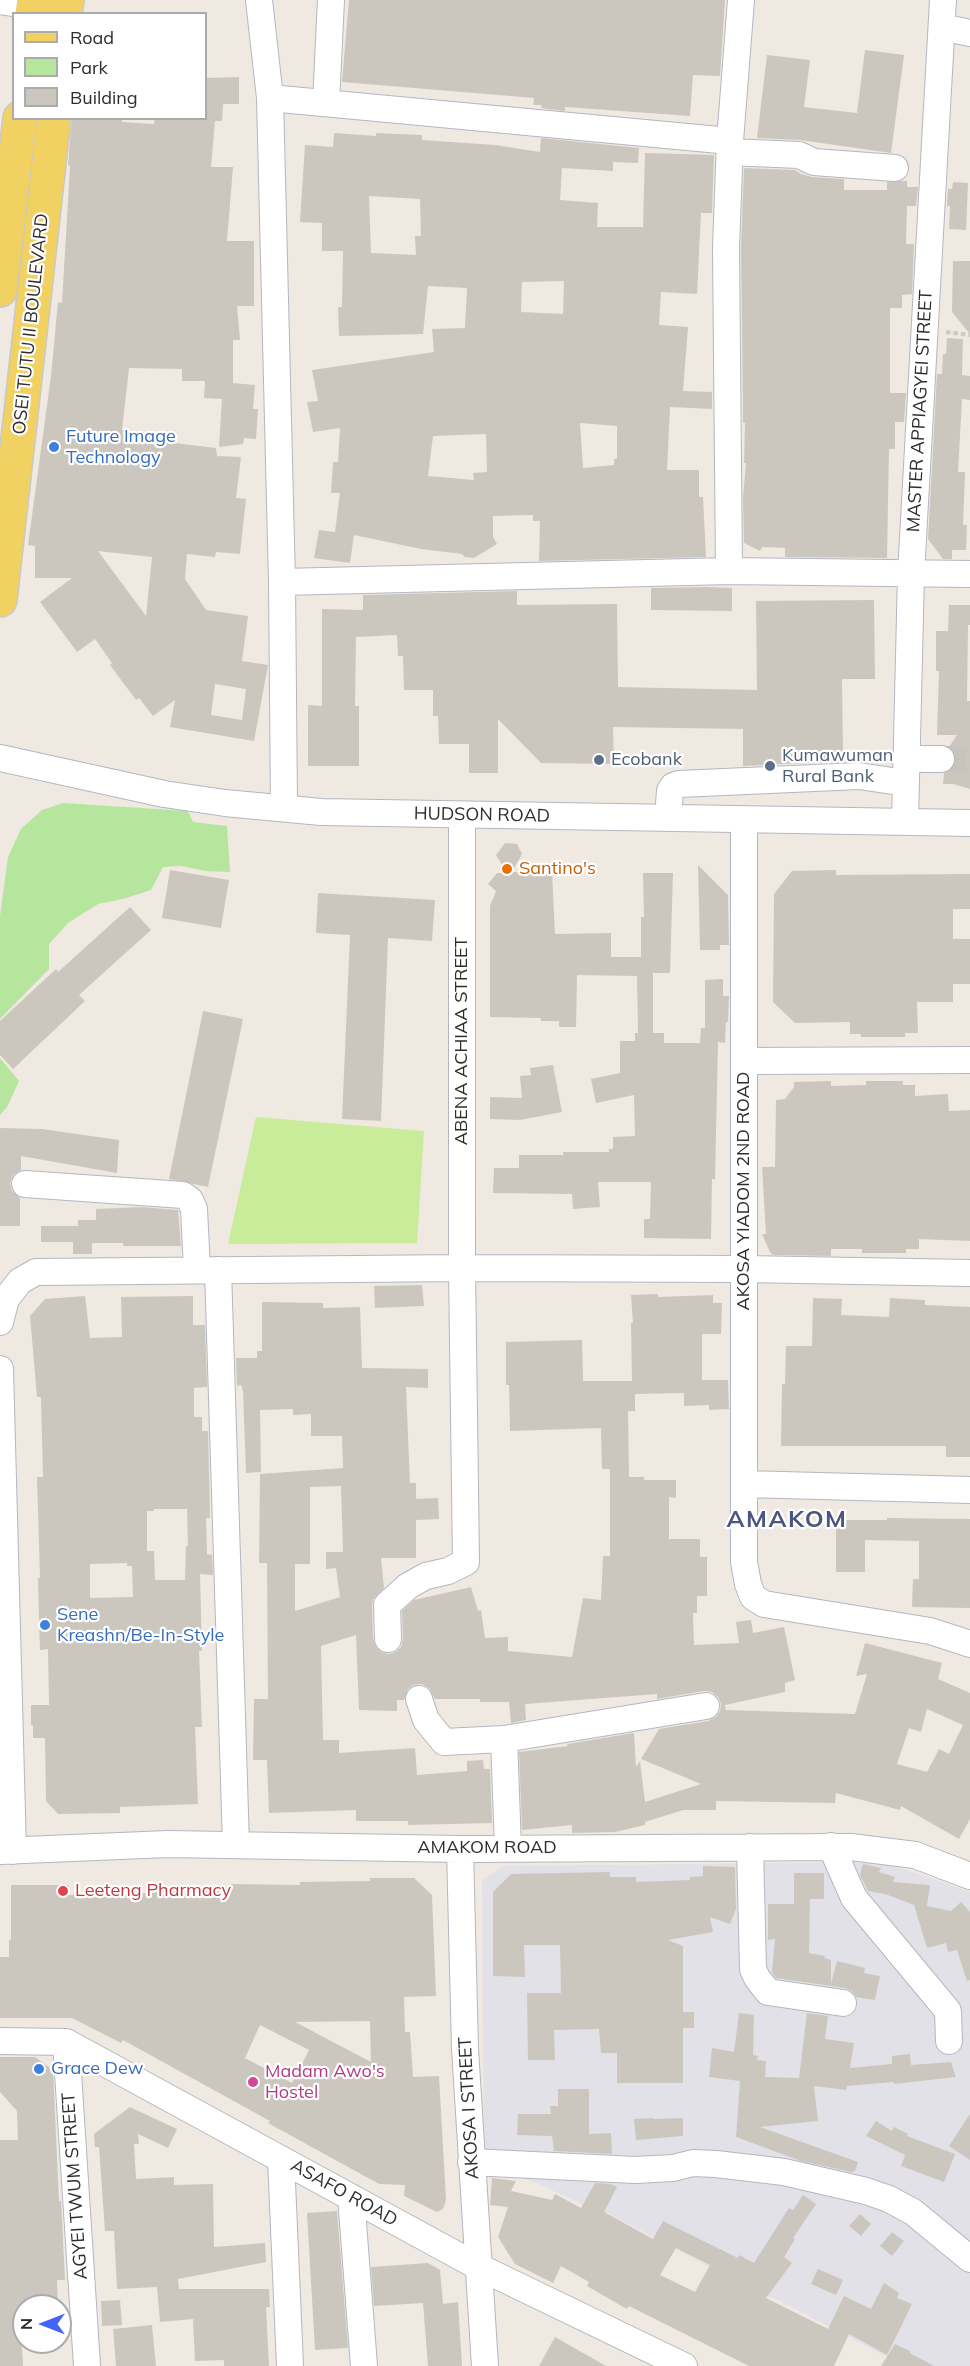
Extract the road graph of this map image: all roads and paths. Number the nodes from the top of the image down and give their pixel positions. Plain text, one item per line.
1 (259, 0) edge
2 (332, 0) edge
3 (741, 0) edge
4 (943, 0) edge
5 (0, 1) edge
6 (33, 6) edge
7 (942, 27) junction
8 (970, 33) edge
9 (270, 98) junction
10 (327, 103) junction
11 (20, 120) edge
12 (54, 120) edge
13 (730, 147) junction
14 (895, 168) dead end
15 (0, 290) edge
16 (729, 571) junction
17 (911, 574) junction
18 (970, 574) edge
19 (282, 582) junction
20 (0, 600) edge
21 (0, 758) edge
22 (941, 759) tunnel mouth
23 (907, 771) junction
24 (284, 808) junction
25 (462, 815) junction
26 (668, 818) junction
27 (744, 819) junction
28 (906, 822) junction
29 (970, 823) edge
30 (970, 1060) edge
31 (744, 1061) junction
32 (25, 1184) dead end
33 (462, 1268) junction
34 (744, 1269) junction
35 (207, 1270) junction
36 (970, 1273) edge
37 (0, 1322) edge
38 (0, 1369) edge
39 (744, 1484) junction
40 (2, 1486) edge
41 (970, 1490) edge
42 (388, 1639) dead end
43 (970, 1644) edge
44 (419, 1699) dead end
45 (706, 1706) dead end
46 (5, 1721) edge
47 (504, 1739) junction
48 (236, 1845) junction
49 (831, 1846) junction
50 (750, 1847) junction
51 (508, 1848) junction
52 (460, 1849) junction
53 (7, 1851) edge
54 (970, 1876) edge
55 (843, 2003) dead end
56 (0, 2041) edge
57 (949, 2041) dead end
58 (66, 2042) junction
59 (281, 2159) junction
60 (471, 2162) junction
61 (351, 2197) junction
62 (970, 2259) edge
63 (477, 2266) junction
64 (87, 2366) edge
65 (290, 2366) edge
66 (364, 2366) edge
67 (485, 2366) edge
68 (684, 2366) edge

1 - 9 street
2 - 10 street
3 - 13 street
4 - 7 street, MASTER APPIAGYEI STREET
5 - 6 street
7 - 8 street
7 - 17 street, MASTER APPIAGYEI STREET
9 - 10 street
9 - 19 street
10 - 13 street
11 - 15 main road, OSEI TUTU II BOULEVARD
12 - 20 main road, OSEI TUTU II BOULEVARD
13 - 14 street
13 - 16 street
16 - 17 street
16 - 19 street
17 - 18 street
17 - 23 street, MASTER APPIAGYEI STREET
19 - 24 street
21 - 24 street, HUDSON ROAD
22 - 23 street
23 - 26 street
23 - 28 street, MASTER APPIAGYEI STREET
24 - 25 street, HUDSON ROAD
25 - 26 street, HUDSON ROAD
25 - 33 street, ABENA ACHIAA STREET
26 - 27 street, HUDSON ROAD
27 - 28 street, HUDSON ROAD
27 - 31 street, AKOSA YIADOM 2ND ROAD
28 - 29 street, HUDSON ROAD
30 - 31 street
31 - 34 street, AKOSA YIADOM 2ND ROAD
32 - 35 street
33 - 34 street
33 - 35 street
33 - 42 street, ABENA ACHIAA STREET
34 - 36 street
34 - 39 street, AKOSA YIADOM 2ND ROAD
35 - 37 street
35 - 48 street
38 - 40 street
39 - 41 street
39 - 43 street, AKOSA YIADOM 2ND ROAD
40 - 46 street
44 - 47 street
45 - 47 street
46 - 53 street
47 - 51 street
48 - 52 street, AMAKOM ROAD
48 - 53 street, AMAKOM ROAD
49 - 50 street, AMAKOM ROAD
49 - 54 street, AMAKOM ROAD
49 - 57 street
50 - 51 street, AMAKOM ROAD
50 - 55 street
51 - 52 street, AMAKOM ROAD
52 - 60 street, AKOSA I STREET
56 - 58 street, ASAFO ROAD
58 - 59 street, ASAFO ROAD
58 - 64 street, AGYEI TWUM STREET
59 - 61 street, ASAFO ROAD
59 - 65 street
60 - 62 street
60 - 63 street, AKOSA I STREET
61 - 63 street, ASAFO ROAD
61 - 66 street
63 - 67 street, AKOSA I STREET
63 - 68 street, ASAFO ROAD

